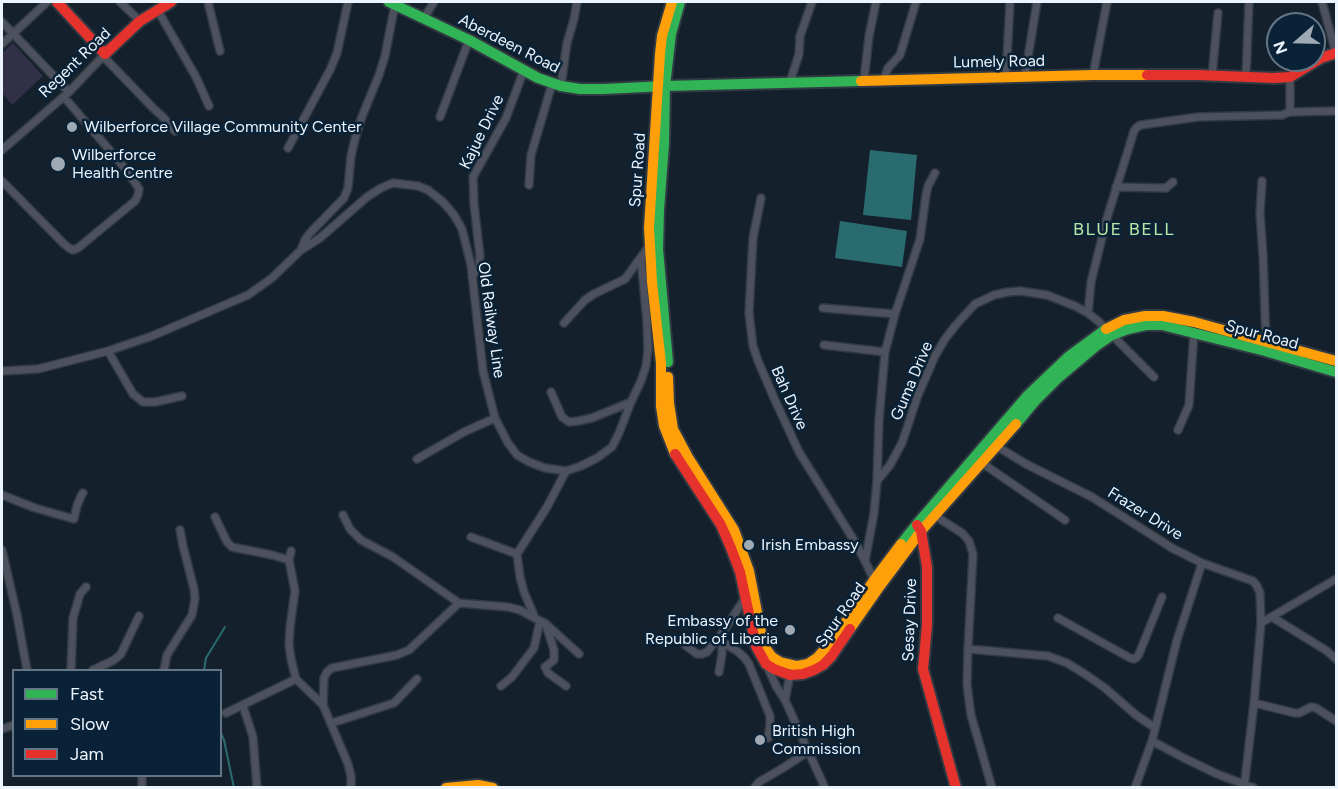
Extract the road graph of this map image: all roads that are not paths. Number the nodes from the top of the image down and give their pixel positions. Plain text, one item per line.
1 (47, 2) edge
2 (57, 2) edge
3 (120, 2) edge
4 (171, 2) edge
5 (208, 2) edge
6 (348, 2) edge
7 (434, 2) edge
8 (577, 2) edge
9 (672, 2) edge
10 (680, 2) edge
11 (812, 2) edge
12 (876, 2) edge
13 (916, 2) edge
14 (1010, 2) edge
15 (1037, 2) edge
16 (1107, 2) edge
17 (1249, 2) edge
18 (1322, 2) edge
19 (392, 3) edge
20 (157, 9) junction
21 (1218, 13) dead end
22 (424, 18) junction
23 (140, 21) junction
24 (2, 22) edge
25 (12, 34) junction
26 (469, 40) junction
27 (2, 44) edge
28 (220, 51) dead end
29 (1336, 53) edge
30 (104, 55) junction
31 (524, 70) junction
32 (1093, 75) junction
33 (1006, 76) junction
34 (1025, 76) junction
35 (1212, 76) junction
36 (1246, 77) junction
37 (1290, 77) junction
38 (884, 79) junction
39 (864, 80) junction
40 (790, 82) junction
41 (557, 85) junction
42 (661, 86) junction
43 (67, 95) junction
44 (209, 106) dead end
45 (1336, 111) edge
46 (1289, 112) junction
47 (440, 117) dead end
48 (175, 131) dead end
49 (288, 147) dead end
50 (2, 150) edge
51 (934, 173) dead end
52 (2, 181) edge
53 (1262, 181) dead end
54 (1173, 182) dead end
55 (529, 185) dead end
56 (1116, 187) junction
57 (761, 198) dead end
58 (649, 246) junction
59 (301, 250) junction
60 (641, 259) junction
61 (472, 277) junction
62 (823, 308) dead end
63 (1088, 313) junction
64 (895, 314) junction
65 (564, 323) dead end
66 (1109, 332) junction
67 (1194, 332) junction
68 (824, 345) dead end
69 (1265, 346) junction
70 (108, 351) junction
71 (885, 352) junction
72 (1336, 361) edge
73 (2, 371) edge
74 (1336, 372) edge
75 (1154, 377) dead end
76 (551, 392) dead end
77 (182, 396) dead end
78 (631, 402) junction
79 (495, 418) junction
80 (1178, 430) dead end
81 (992, 443) junction
82 (679, 451) junction
83 (417, 459) dead end
84 (982, 463) junction
85 (566, 471) junction
86 (968, 471) junction
87 (878, 481) junction
88 (83, 493) dead end
89 (2, 495) edge
90 (931, 514) junction
91 (343, 515) dead end
92 (215, 517) dead end
93 (1065, 519) dead end
94 (919, 528) junction
95 (180, 530) dead end
96 (471, 537) dead end
97 (2, 550) edge
98 (291, 551) dead end
99 (517, 554) junction
100 (289, 560) junction
101 (865, 561) junction
102 (1202, 563) junction
103 (1336, 579) edge
104 (877, 583) junction
105 (86, 587) dead end
106 (1162, 597) dead end
107 (745, 598) junction
108 (459, 603) junction
109 (857, 612) junction
110 (138, 616) dead end
111 (1272, 617) junction
112 (1058, 618) dead end
113 (540, 620) junction
114 (1261, 623) junction
115 (720, 640) junction
116 (685, 645) dead end
117 (969, 649) junction
118 (579, 654) dead end
119 (1336, 659) edge
120 (766, 664) junction
121 (27, 669) edge
122 (71, 669) edge
123 (95, 669) edge
124 (164, 669) edge
125 (719, 672) dead end
126 (790, 675) junction
127 (417, 678) dead end
128 (296, 679) junction
129 (501, 686) dead end
130 (566, 686) dead end
131 (785, 700) junction
132 (1254, 703) junction
133 (323, 705) junction
134 (243, 706) junction
135 (226, 714) dead end
136 (1336, 721) edge
137 (332, 723) junction
138 (1155, 728) junction
139 (768, 738) dead end
140 (1152, 741) junction
141 (809, 751) junction
142 (1244, 786) edge
143 (257, 788) edge
144 (351, 788) edge
145 (446, 788) edge
146 (494, 788) edge
147 (754, 788) edge
148 (825, 788) edge
149 (956, 788) edge
150 (992, 788) edge
151 (1134, 788) edge
152 (1254, 788) edge

1 - 25 street
2 - 30 main road
3 - 23 street
4 - 20 main road, Regent Road
5 - 28 street
6 - 49 street
7 - 22 street
8 - 41 street
9 - 42 main road, Spur Road
10 - 42 main road, Spur Road
11 - 40 street
12 - 39 street
13 - 38 street
14 - 33 street
15 - 34 street
16 - 32 street
17 - 36 street
18 - 29 street
19 - 22 main road, Aberdeen Road
19 - 59 street, Old Railway Line
20 - 23 main road, Regent Road
20 - 44 street
21 - 35 street
22 - 26 main road, Aberdeen Road
23 - 30 main road, Regent Road
24 - 25 street
25 - 27 street
25 - 43 street
26 - 31 main road, Aberdeen Road
26 - 47 street
29 - 37 main road
30 - 43 street, Regent Road
30 - 48 street
31 - 41 main road, Aberdeen Road
31 - 61 street, Kajue Drive
32 - 34 main road, Lumely Road
32 - 35 main road, Lumely Road
33 - 34 main road, Lumely Road
33 - 38 main road, Lumely Road
35 - 36 main road, Lumely Road
36 - 37 main road, Lumely Road
37 - 46 street
38 - 39 main road, Lumely Road
39 - 40 main road, Lumely Road
40 - 42 main road, Lumely Road
41 - 42 main road, Aberdeen Road
41 - 55 street
42 - 58 main road, Spur Road
42 - 82 main road, Spur Road
43 - 50 street, Regent Road
43 - 52 street
45 - 46 street
46 - 56 street
51 - 64 street
53 - 69 street
54 - 56 street
56 - 63 street
57 - 101 street, Bah Drive
58 - 60 street
58 - 82 main road, Spur Road
59 - 61 street, Old Railway Line
59 - 70 street, Old Railway Line
60 - 65 street
60 - 78 street
61 - 79 street, Old Railway Line
62 - 64 street
63 - 66 street, Guma Drive
63 - 87 street, Guma Drive
64 - 71 street
66 - 67 main road, Spur Road
66 - 69 main road, Spur Road
66 - 75 street, Guma Drive
66 - 81 main road, Spur Road
67 - 69 main road, Spur Road
67 - 80 street
68 - 71 street
69 - 72 main road, Spur Road
69 - 74 main road, Spur Road
70 - 73 street, Old Railway Line
70 - 77 street
71 - 87 street
76 - 78 street
78 - 85 street
79 - 83 street
79 - 85 street, Old Railway Line
81 - 84 main road, Spur Road
81 - 86 main road, Spur Road
81 - 102 street, Frazer Drive
82 - 107 main road, Spur Road
82 - 109 main road, Spur Road
84 - 86 main road, Spur Road
84 - 93 street
85 - 99 street
86 - 90 main road, Spur Road
87 - 101 street
88 - 89 street
90 - 94 main road, Spur Road
90 - 117 street
91 - 108 street
92 - 100 street
94 - 104 main road, Spur Road
94 - 149 main road, Sesay Drive
95 - 124 street
96 - 99 street
97 - 121 street
98 - 100 street
99 - 113 street
100 - 128 street
101 - 104 street, Bah Drive
102 - 114 street, Frazer Drive
102 - 138 street
103 - 111 street
104 - 109 main road, Spur Road
105 - 122 street
106 - 112 street
107 - 115 street
107 - 120 main road, Spur Road
108 - 113 street
108 - 133 street
109 - 126 main road, Spur Road
110 - 123 street
111 - 114 street
111 - 119 street
113 - 118 street
113 - 129 street
113 - 130 street
114 - 132 street, Frazer Drive
115 - 116 street
115 - 125 street
115 - 139 street
117 - 138 street
117 - 150 street
120 - 126 main road
120 - 131 street
126 - 131 street
127 - 137 street
128 - 133 street
128 - 134 street
131 - 141 street
132 - 136 street
132 - 142 street, Frazer Drive
133 - 137 street
134 - 135 street
134 - 143 street
137 - 144 street
138 - 140 street
140 - 142 street
140 - 151 street
141 - 147 street
141 - 148 street
142 - 152 street
145 - 146 main road

